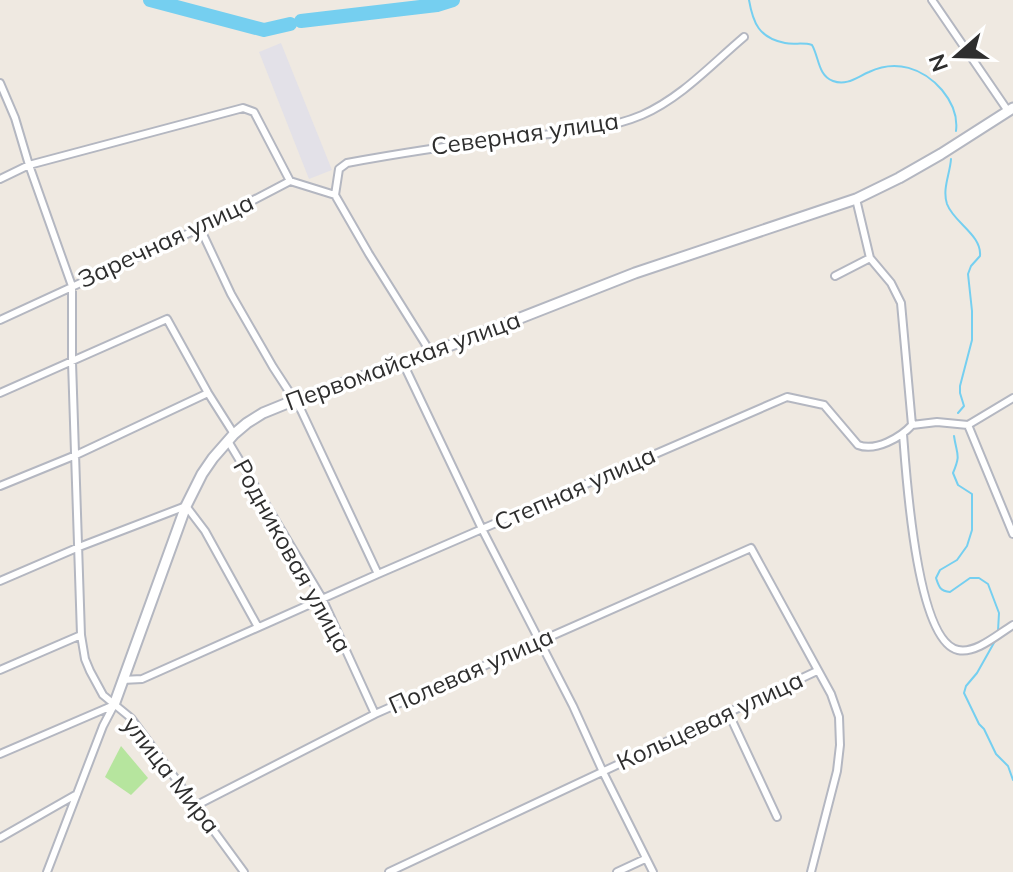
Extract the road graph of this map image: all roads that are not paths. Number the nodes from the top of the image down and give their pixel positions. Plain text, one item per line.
1 (932, 0) edge
2 (744, 37) dead end
3 (0, 83) edge
4 (1010, 110) edge
5 (1013, 122) edge
6 (29, 165) junction
7 (0, 179) edge
8 (290, 181) junction
9 (335, 195) junction
10 (856, 199) junction
11 (200, 228) junction
12 (870, 258) junction
13 (835, 276) dead end
14 (72, 286) junction
15 (0, 320) edge
16 (431, 353) junction
17 (72, 362) junction
18 (403, 363) junction
19 (0, 393) edge
20 (208, 393) junction
21 (1013, 398) edge
22 (295, 400) junction
23 (912, 425) junction
24 (968, 425) junction
25 (903, 434) junction
26 (231, 437) junction
27 (76, 455) junction
28 (0, 486) edge
29 (186, 506) junction
30 (482, 529) junction
31 (1013, 534) edge
32 (79, 547) junction
33 (751, 548) joint
34 (378, 574) junction
35 (0, 581) edge
36 (322, 598) junction
37 (1013, 625) edge
38 (258, 627) junction
39 (81, 635) junction
40 (540, 640) junction
41 (0, 670) edge
42 (817, 671) junction
43 (122, 680) junction
44 (114, 705) junction
45 (728, 712) junction
46 (375, 714) junction
47 (0, 754) edge
48 (603, 772) junction
49 (77, 794) junction
50 (197, 805) junction
51 (777, 817) dead end
52 (0, 838) edge
53 (645, 859) junction
54 (47, 872) edge
55 (244, 872) edge
56 (389, 872) edge
57 (617, 872) edge
58 (653, 872) edge
59 (811, 872) edge

1 - 4 street
2 - 9 street, Северная улица
3 - 6 street
4 - 5 street
4 - 10 street, Первомайская улица
6 - 7 street
6 - 8 street
6 - 14 street
8 - 9 street
8 - 11 street, Заречная улица
9 - 16 street
10 - 12 street
10 - 16 street, Первомайская улица
11 - 14 street, Заречная улица
11 - 22 street
12 - 13 street
12 - 23 street
14 - 15 street, Заречная улица
14 - 17 street
16 - 18 street, Первомайская улица
17 - 19 street
17 - 20 street, Родниковая улица
17 - 27 street
18 - 22 street, Первомайская улица
18 - 30 street, Кольцевая улица
20 - 26 street, Родниковая улица
20 - 27 street
21 - 24 street
22 - 26 street, Первомайская улица
22 - 34 street
23 - 24 street
23 - 25 street, Степная улица
24 - 31 street
25 - 30 street, Степная улица
25 - 37 street
26 - 29 street, Первомайская улица
26 - 36 street, Родниковая улица
27 - 28 street
27 - 32 street
29 - 32 street
29 - 38 street
29 - 43 street, Первомайская улица
30 - 34 street, Степная улица
30 - 40 street, Кольцевая улица
32 - 35 street
32 - 39 street
33 - 40 street, Полевая улица
33 - 42 street, Кольцевая улица
34 - 36 street, Степная улица
36 - 38 street, Степная улица
36 - 46 street, Родниковая улица
38 - 43 street, Степная улица
39 - 41 street
39 - 44 street, улица Мира
40 - 46 street, Полевая улица
40 - 48 street, Кольцевая улица
42 - 45 street, Кольцевая улица
42 - 59 street, Кольцевая улица
43 - 44 street, Первомайская улица
44 - 47 street
44 - 49 street, Первомайская улица
44 - 50 street, улица Мира
45 - 48 street, Кольцевая улица
45 - 51 street
46 - 50 street, Полевая улица
48 - 53 street, Кольцевая улица
48 - 56 street, Кольцевая улица
49 - 52 street
49 - 54 street, Первомайская улица
50 - 55 street, улица Мира
53 - 57 street
53 - 58 street, Кольцевая улица

